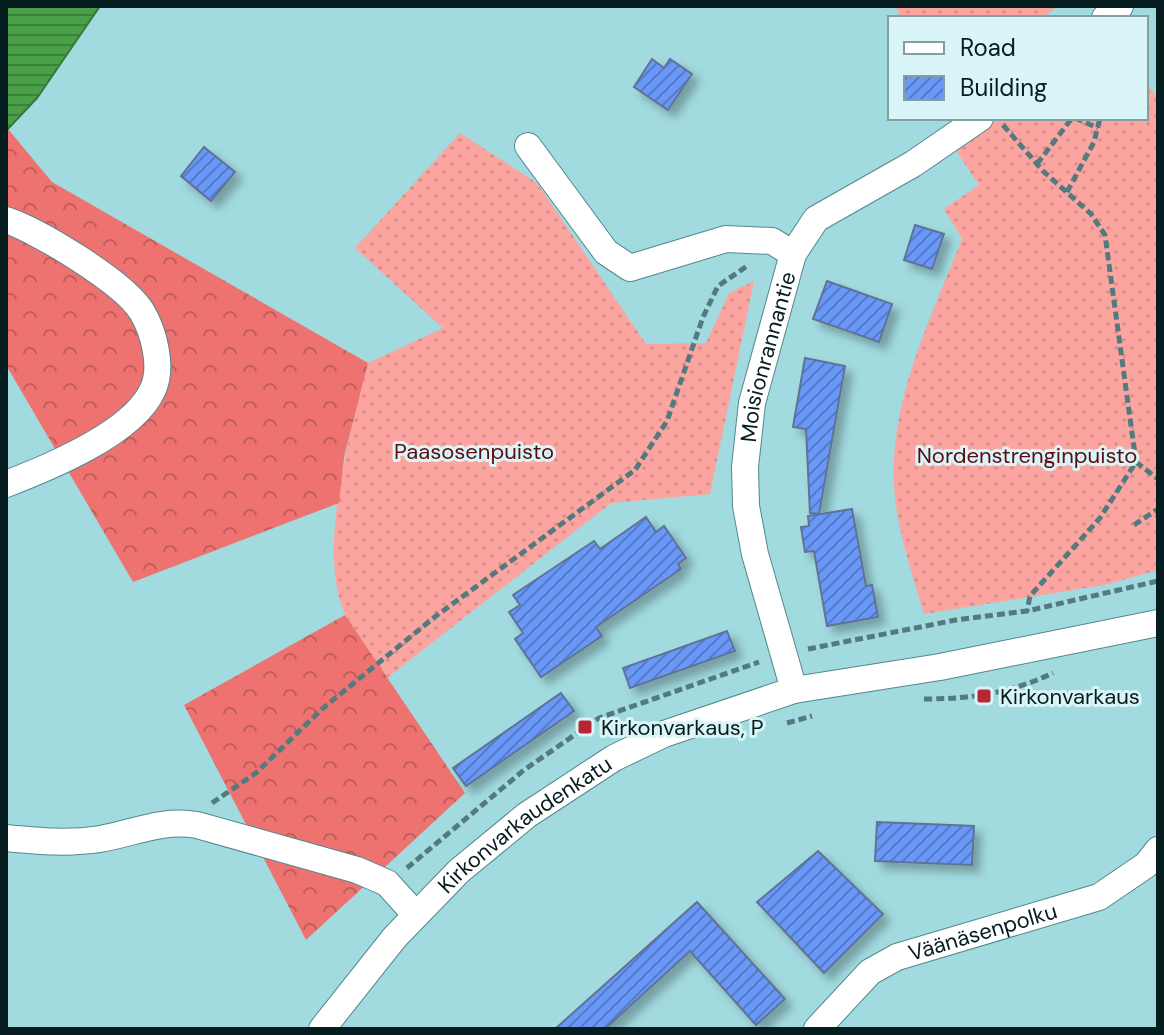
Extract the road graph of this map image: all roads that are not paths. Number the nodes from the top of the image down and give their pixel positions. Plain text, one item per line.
1 (977, 120) edge
2 (528, 146) dead end
3 (6, 220) edge
4 (793, 254) junction
5 (6, 484) edge
6 (1156, 629) edge
7 (794, 690) junction
8 (6, 838) edge
9 (1158, 850) edge
10 (416, 915) junction
11 (322, 1029) edge
12 (817, 1029) edge

1 - 4 street, Moisionrannantie
2 - 4 street
3 - 5 street
4 - 7 street, Moisionrannantie
6 - 7 street, Kirkonvarkaudenkatu
7 - 10 street, Kirkonvarkaudenkatu
8 - 10 street
9 - 12 street, Väänäsenpolku
10 - 11 street, Kirkonvarkaudenkatu

